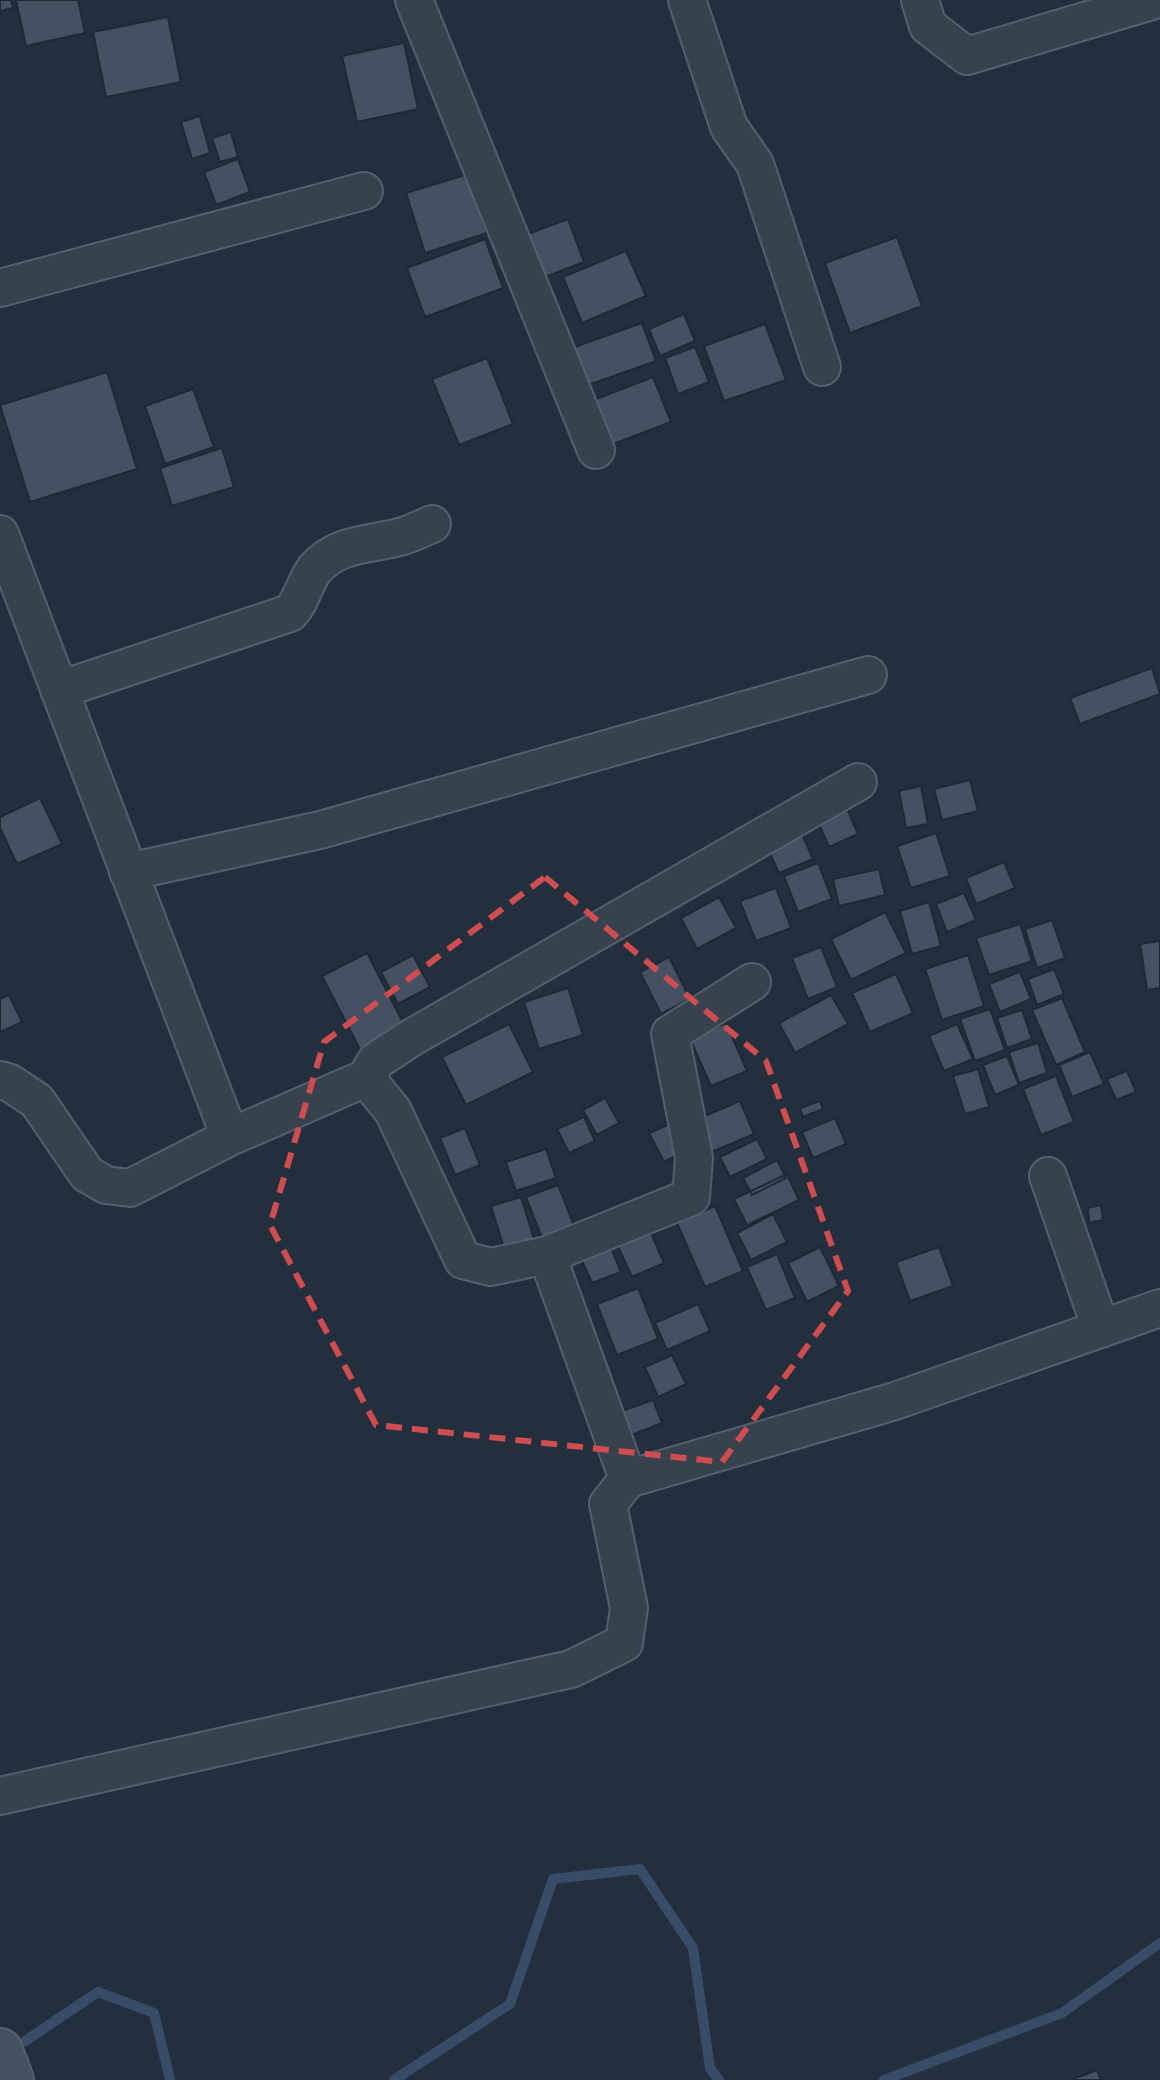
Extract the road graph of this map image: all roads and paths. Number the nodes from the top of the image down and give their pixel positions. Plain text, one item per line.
1 (414, 0) edge
2 (687, 0) edge
3 (920, 0) edge
4 (1155, 0) edge
5 (364, 191) dead end
6 (0, 288) edge
7 (822, 367) dead end
8 (596, 450) dead end
9 (432, 524) dead end
10 (0, 534) edge
11 (868, 675) dead end
12 (59, 690) junction
13 (858, 782) dead end
14 (128, 872) junction
15 (752, 982) dead end
16 (366, 1078) junction
17 (0, 1080) edge
18 (230, 1137) junction
19 (1048, 1176) dead end
20 (547, 1255) junction
21 (1160, 1308) edge
22 (1101, 1329) junction
23 (628, 1479) junction
24 (0, 1796) edge
25 (0, 2051) edge
26 (11, 2080) edge

1 - 8 street
2 - 7 street
3 - 4 street
5 - 6 street
9 - 12 street
10 - 12 street
11 - 14 street
12 - 14 street
13 - 16 street
14 - 18 street
15 - 20 street
16 - 18 street
16 - 20 street
17 - 18 street
19 - 22 street
20 - 23 street
21 - 22 street
22 - 23 street
23 - 24 street
25 - 26 main road

